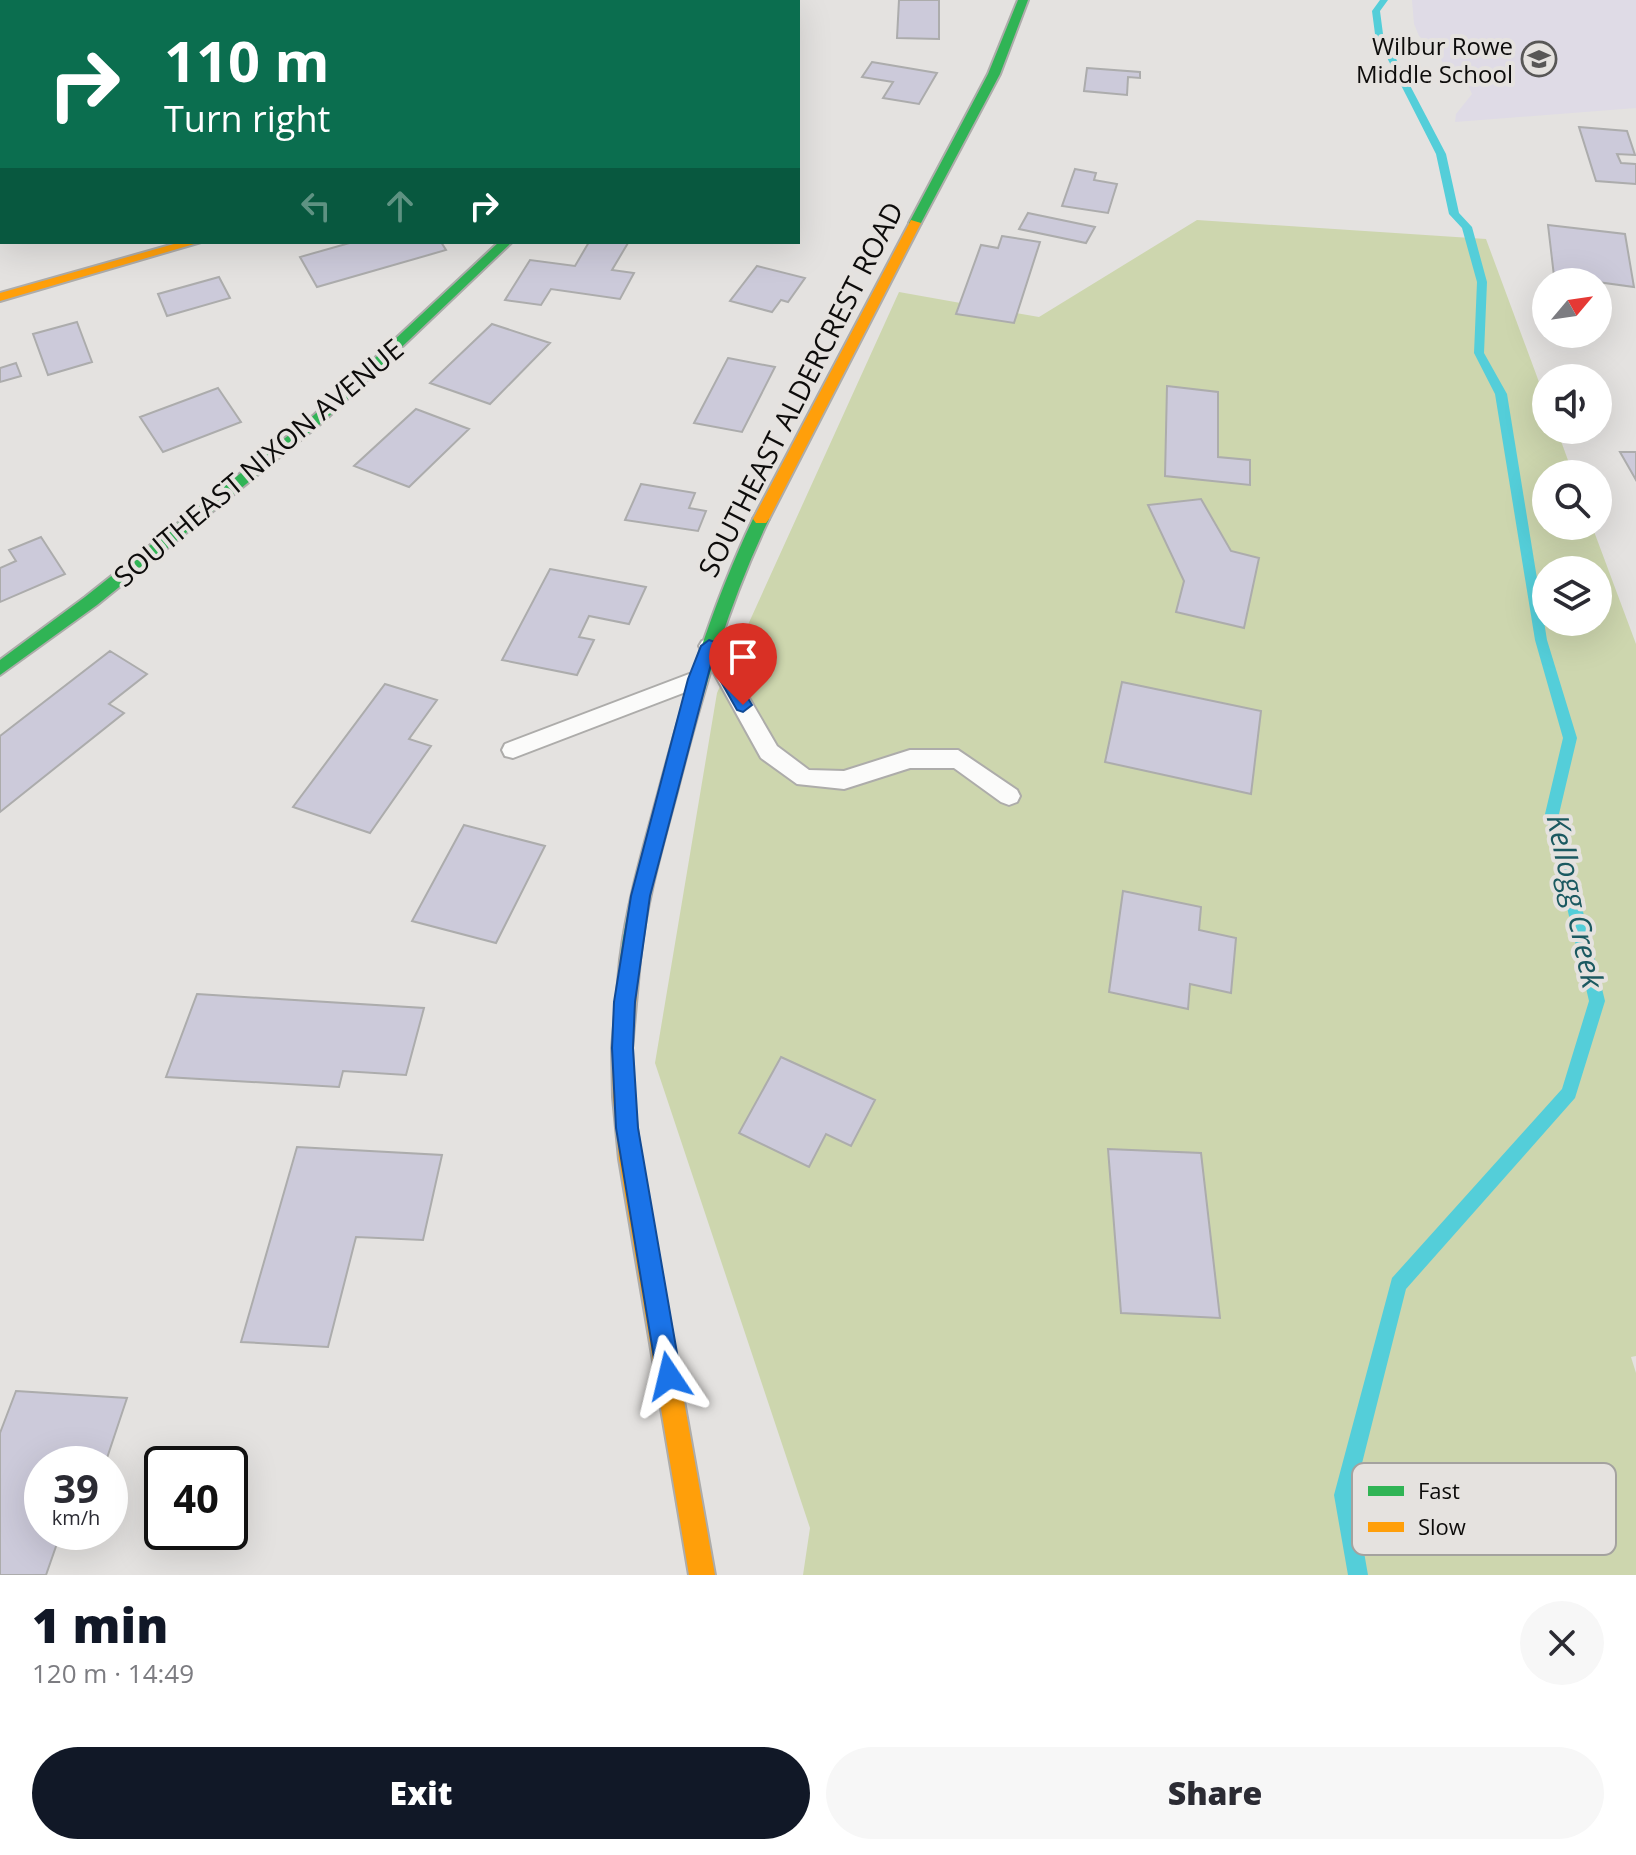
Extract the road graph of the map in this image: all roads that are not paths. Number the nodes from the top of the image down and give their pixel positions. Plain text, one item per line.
1 (1023, 0) edge
2 (188, 244) edge
3 (504, 244) edge
4 (0, 297) edge
5 (709, 646) junction
6 (0, 669) edge
7 (697, 679) junction
8 (513, 750) dead end
9 (1009, 796) dead end
10 (702, 1575) edge

1 - 5 street, SOUTHEAST ALDERCREST ROAD
2 - 4 street
3 - 6 street, SOUTHEAST NIXON AVENUE
5 - 7 street, SOUTHEAST ALDERCREST ROAD
5 - 9 lane
7 - 8 lane
7 - 10 street, SOUTHEAST ALDERCREST ROAD

